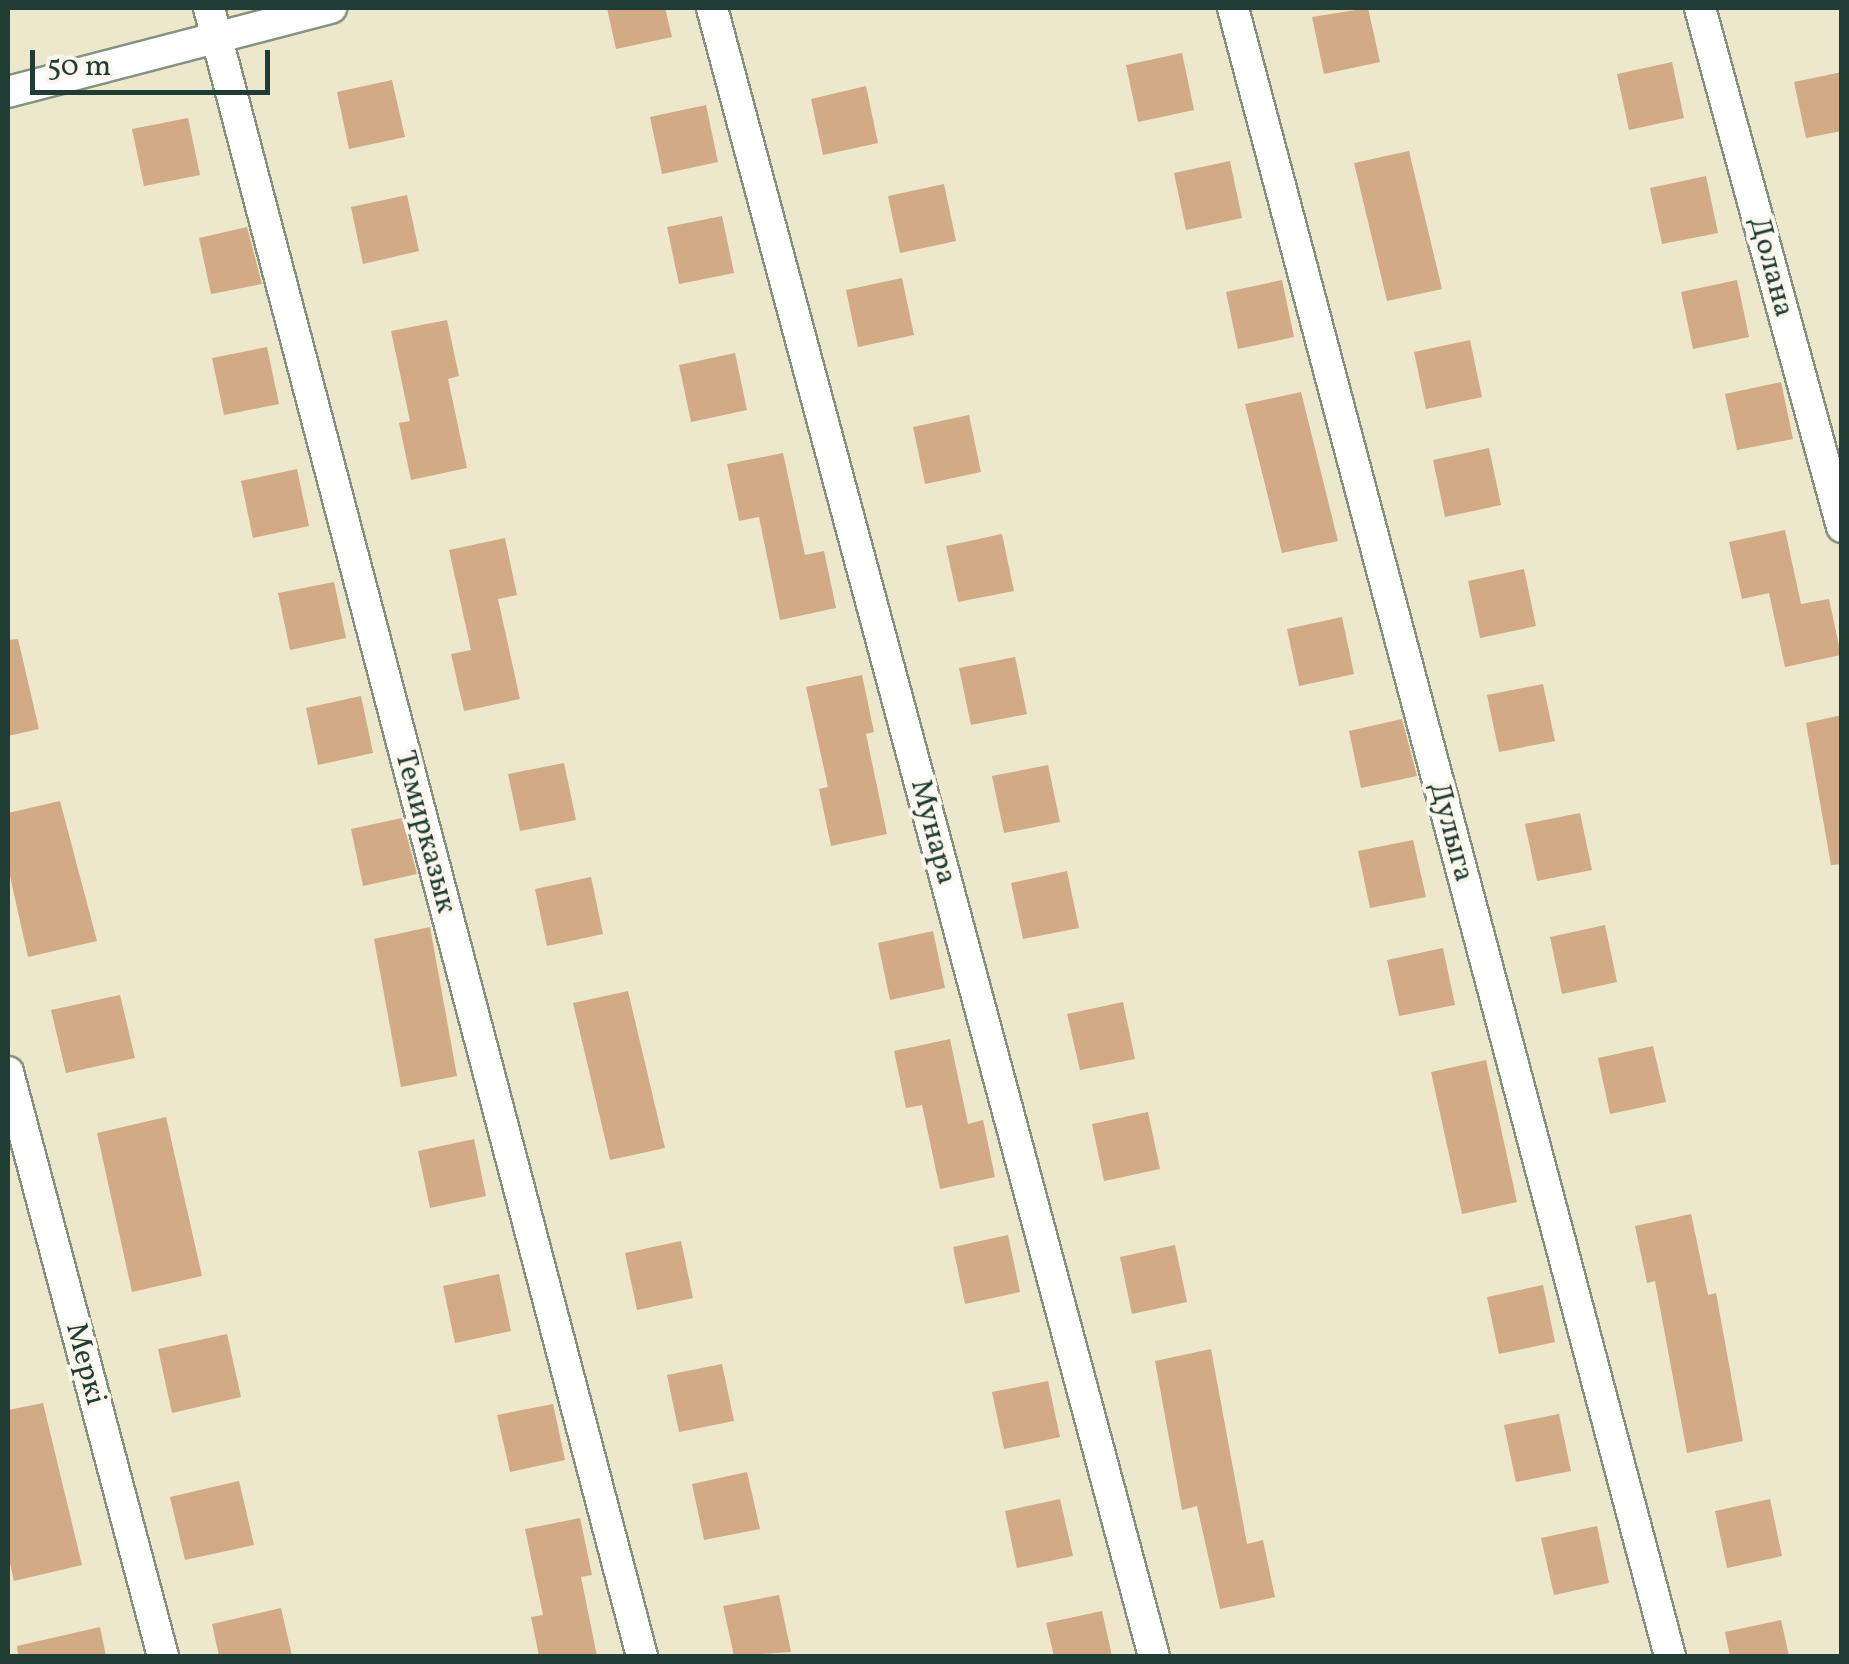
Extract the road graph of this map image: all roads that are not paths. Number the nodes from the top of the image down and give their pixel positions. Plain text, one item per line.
1 (331, 8) edge
2 (712, 8) edge
3 (1233, 8) edge
4 (1700, 8) edge
5 (213, 22) edge
6 (8, 92) edge
7 (1842, 526) edge
8 (8, 1072) edge
9 (163, 1656) edge
10 (642, 1656) edge
11 (1154, 1656) edge
12 (1670, 1656) edge

1 - 5 street
2 - 11 street, Мунара
3 - 12 street, Дулыга
4 - 7 street, Долана
5 - 6 street
5 - 10 street, Темирказык
8 - 9 street, Меркі

